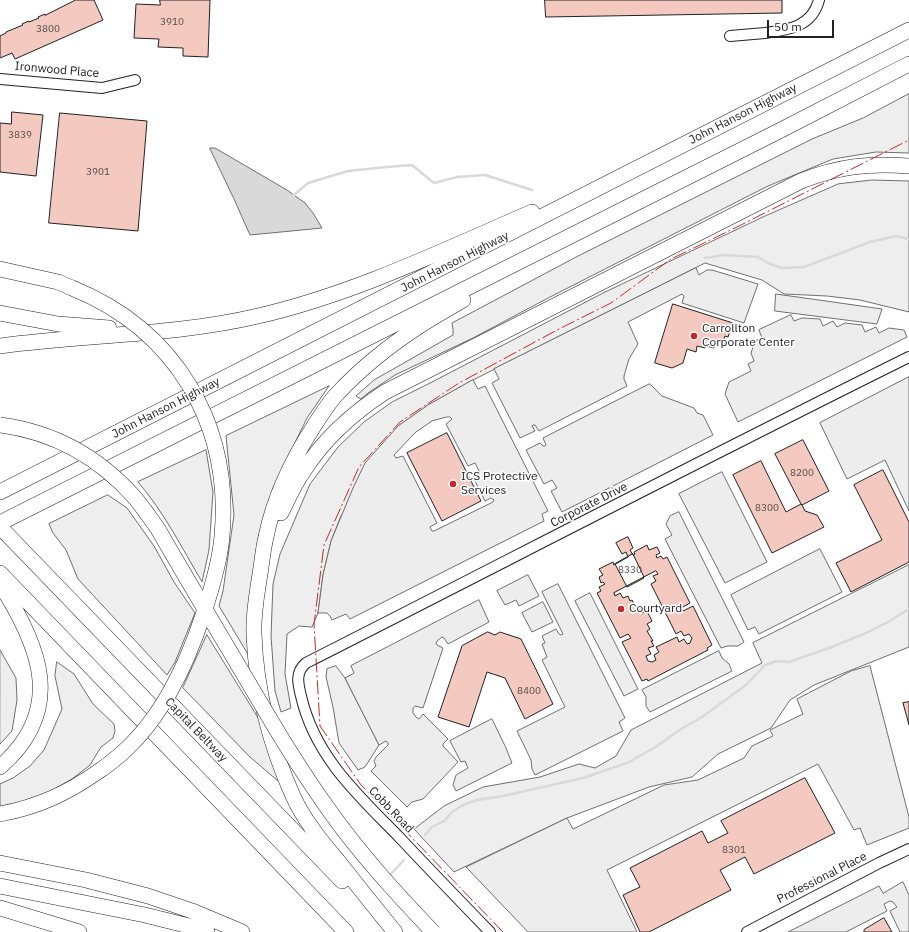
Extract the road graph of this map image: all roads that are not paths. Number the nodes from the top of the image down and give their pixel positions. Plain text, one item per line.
1 (819, 0) edge
2 (909, 30) edge
3 (730, 36) dead end
4 (909, 64) edge
5 (0, 79) edge
6 (135, 80) dead end
7 (671, 152) junction
8 (909, 166) edge
9 (603, 220) junction
10 (0, 269) edge
11 (0, 313) edge
12 (194, 328) junction
13 (0, 346) edge
14 (909, 357) edge
15 (0, 425) edge
16 (5, 490) edge
17 (0, 523) edge
18 (0, 527) edge
19 (0, 573) edge
20 (260, 576) junction
21 (0, 584) edge
22 (299, 689) joint
23 (0, 767) edge
24 (0, 814) edge
25 (909, 849) edge
26 (0, 864) edge
27 (0, 886) edge
28 (0, 908) edge
29 (79, 932) edge
30 (207, 932) edge
31 (242, 932) edge
32 (346, 932) edge
33 (392, 932) edge
34 (395, 932) edge
35 (432, 932) edge
36 (490, 932) edge
37 (747, 932) edge

1 - 3 street
2 - 7 highway, John Hanson Highway
4 - 9 highway
5 - 6 street, Ironwood Place
7 - 12 highway
7 - 16 highway, John Hanson Highway
8 - 20 highway
9 - 17 highway
9 - 20 highway
10 - 24 highway, bridge
11 - 12 highway
12 - 13 highway
14 - 22 street, Corporate Drive
15 - 35 highway, bridge
18 - 33 highway, Capital Beltway
19 - 32 highway
20 - 34 highway
21 - 23 highway
22 - 36 street, Cobb Road
25 - 37 street, Professional Place
26 - 31 highway
27 - 30 highway
28 - 29 highway

